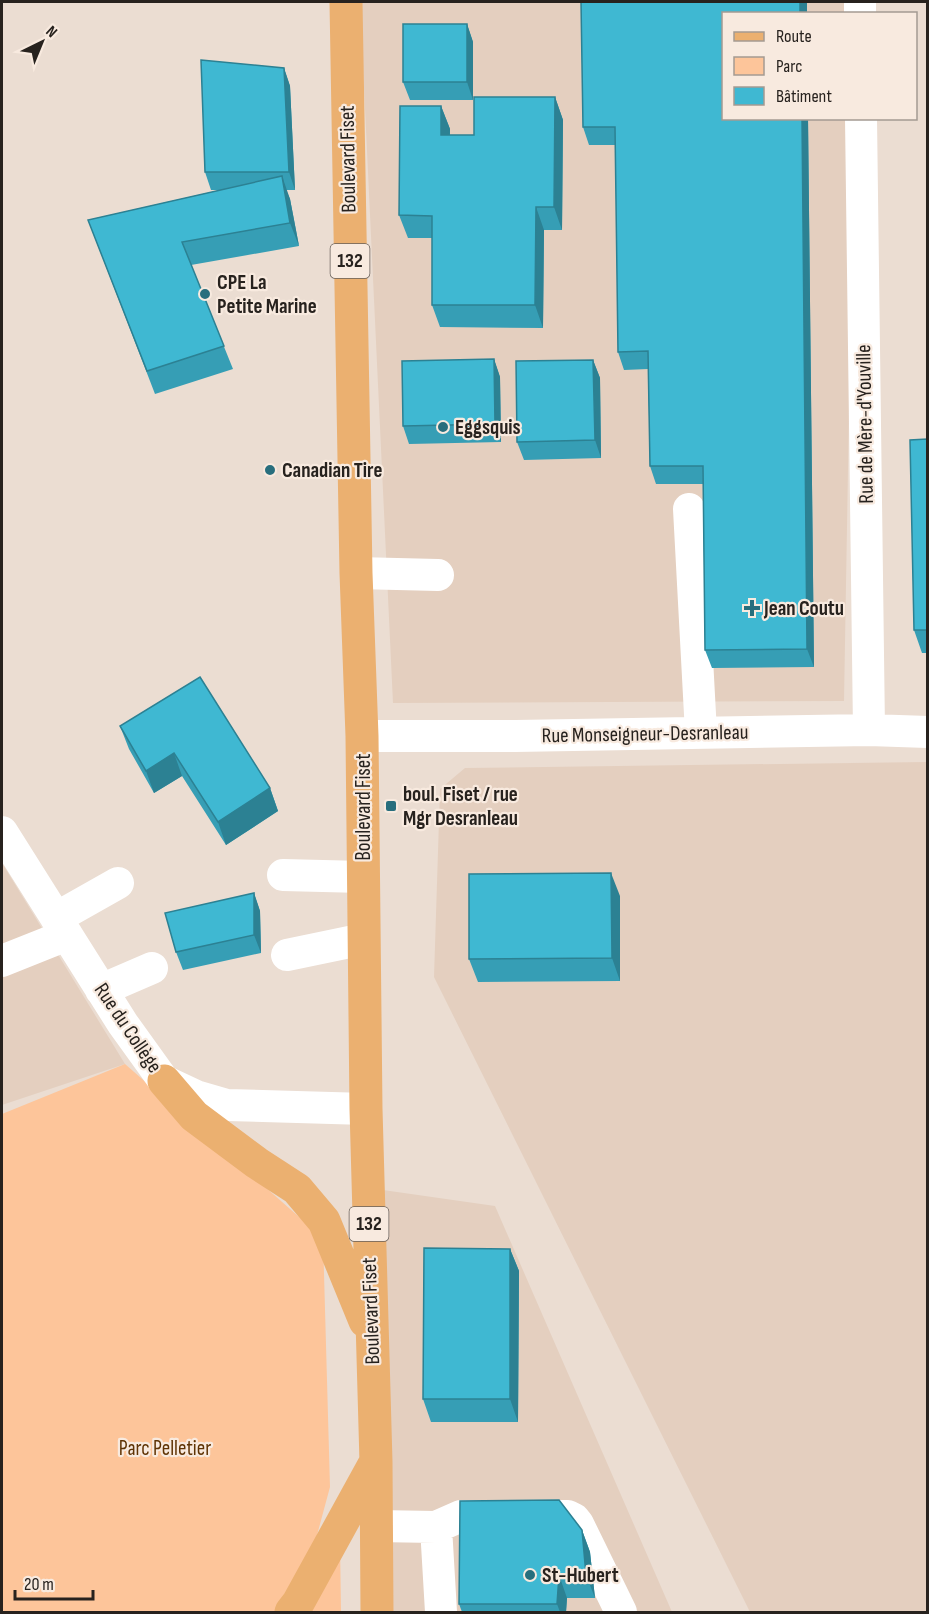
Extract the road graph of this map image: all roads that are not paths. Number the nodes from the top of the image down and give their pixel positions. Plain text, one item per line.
1 (346, 2) edge
2 (861, 120) edge
3 (689, 509) dead end
4 (356, 573) junction
5 (438, 574) dead end
6 (868, 730) junction
7 (927, 732) edge
8 (701, 733) junction
9 (362, 736) junction
10 (2, 832) edge
11 (283, 875) dead end
12 (363, 877) junction
13 (118, 883) dead end
14 (61, 927) junction
15 (364, 939) junction
16 (287, 955) dead end
17 (2, 961) edge
18 (152, 968) dead end
19 (101, 990) junction
20 (164, 1081) junction
21 (366, 1109) junction
22 (372, 1339) junction
23 (376, 1462) junction
24 (376, 1526) junction
25 (436, 1527) junction
26 (291, 1612) edge
27 (377, 1612) edge
28 (441, 1612) edge
29 (621, 1612) edge

1 - 4 main road, Boulevard Fiset / 132
2 - 6 street, Rue de Mère-d'Youville
3 - 8 street
4 - 5 street
4 - 9 main road, Boulevard Fiset / 132
6 - 7 street, Rue Monseigneur-Desranleau
6 - 8 street, Rue Monseigneur-Desranleau
8 - 9 street, Rue Monseigneur-Desranleau
9 - 12 main road, Boulevard Fiset / 132
10 - 14 street, Rue du Collège
11 - 12 street
12 - 15 main road, Boulevard Fiset / 132
13 - 14 street
14 - 17 street
14 - 19 street, Rue du Collège
15 - 16 street
15 - 21 main road, Boulevard Fiset / 132
18 - 19 street
19 - 20 street, Rue du Collège
20 - 21 street, Rue du Collège
20 - 22 main road
21 - 22 main road, Boulevard Fiset / 132
22 - 23 main road, Boulevard Fiset / 132
23 - 24 main road, Boulevard Fiset / 132
23 - 26 main road
24 - 25 street
24 - 27 main road, Boulevard Fiset / 132
25 - 28 street
25 - 29 street

